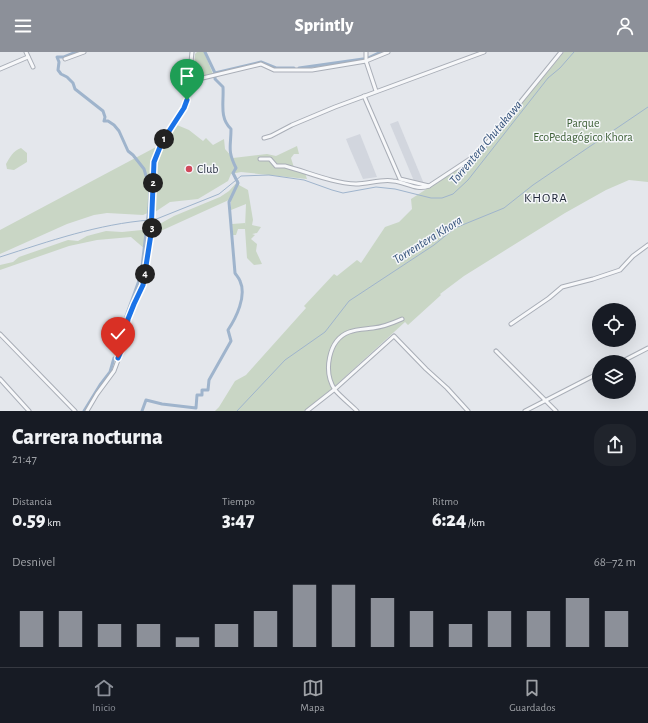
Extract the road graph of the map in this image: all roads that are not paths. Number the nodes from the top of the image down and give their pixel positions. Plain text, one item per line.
1 (26, 52) edge
2 (84, 52) edge
3 (192, 52) edge
4 (366, 52) edge
5 (388, 52) edge
6 (484, 52) edge
7 (562, 52) edge
8 (28, 56) junction
9 (65, 59) dead end
10 (366, 61) junction
11 (33, 67) dead end
12 (0, 69) edge
13 (190, 82) junction
14 (376, 91) junction
15 (364, 96) junction
16 (264, 138) dead end
17 (260, 159) dead end
18 (429, 186) junction
19 (648, 245) edge
20 (402, 319) dead end
21 (511, 324) dead end
22 (0, 334) edge
23 (648, 348) edge
24 (496, 351) dead end
25 (634, 355) edge
26 (592, 376) edge
27 (0, 379) edge
28 (335, 389) junction
29 (545, 400) junction
30 (29, 411) edge
31 (75, 411) edge
32 (87, 411) edge
33 (307, 411) edge
34 (357, 411) edge
35 (468, 411) edge
36 (524, 411) edge
37 (556, 411) edge

1 - 8 street
2 - 9 street
3 - 13 street
4 - 10 street
5 - 10 street
6 - 14 street
7 - 18 street
8 - 11 street
8 - 12 street
10 - 13 street
10 - 14 street
13 - 32 street
14 - 15 street
15 - 16 street
15 - 18 street
17 - 18 street
19 - 21 street
20 - 28 street
22 - 31 street
23 - 25 street
24 - 29 street
26 - 29 street
27 - 30 street
28 - 33 street
28 - 34 street
28 - 35 street
29 - 36 street
29 - 37 street

